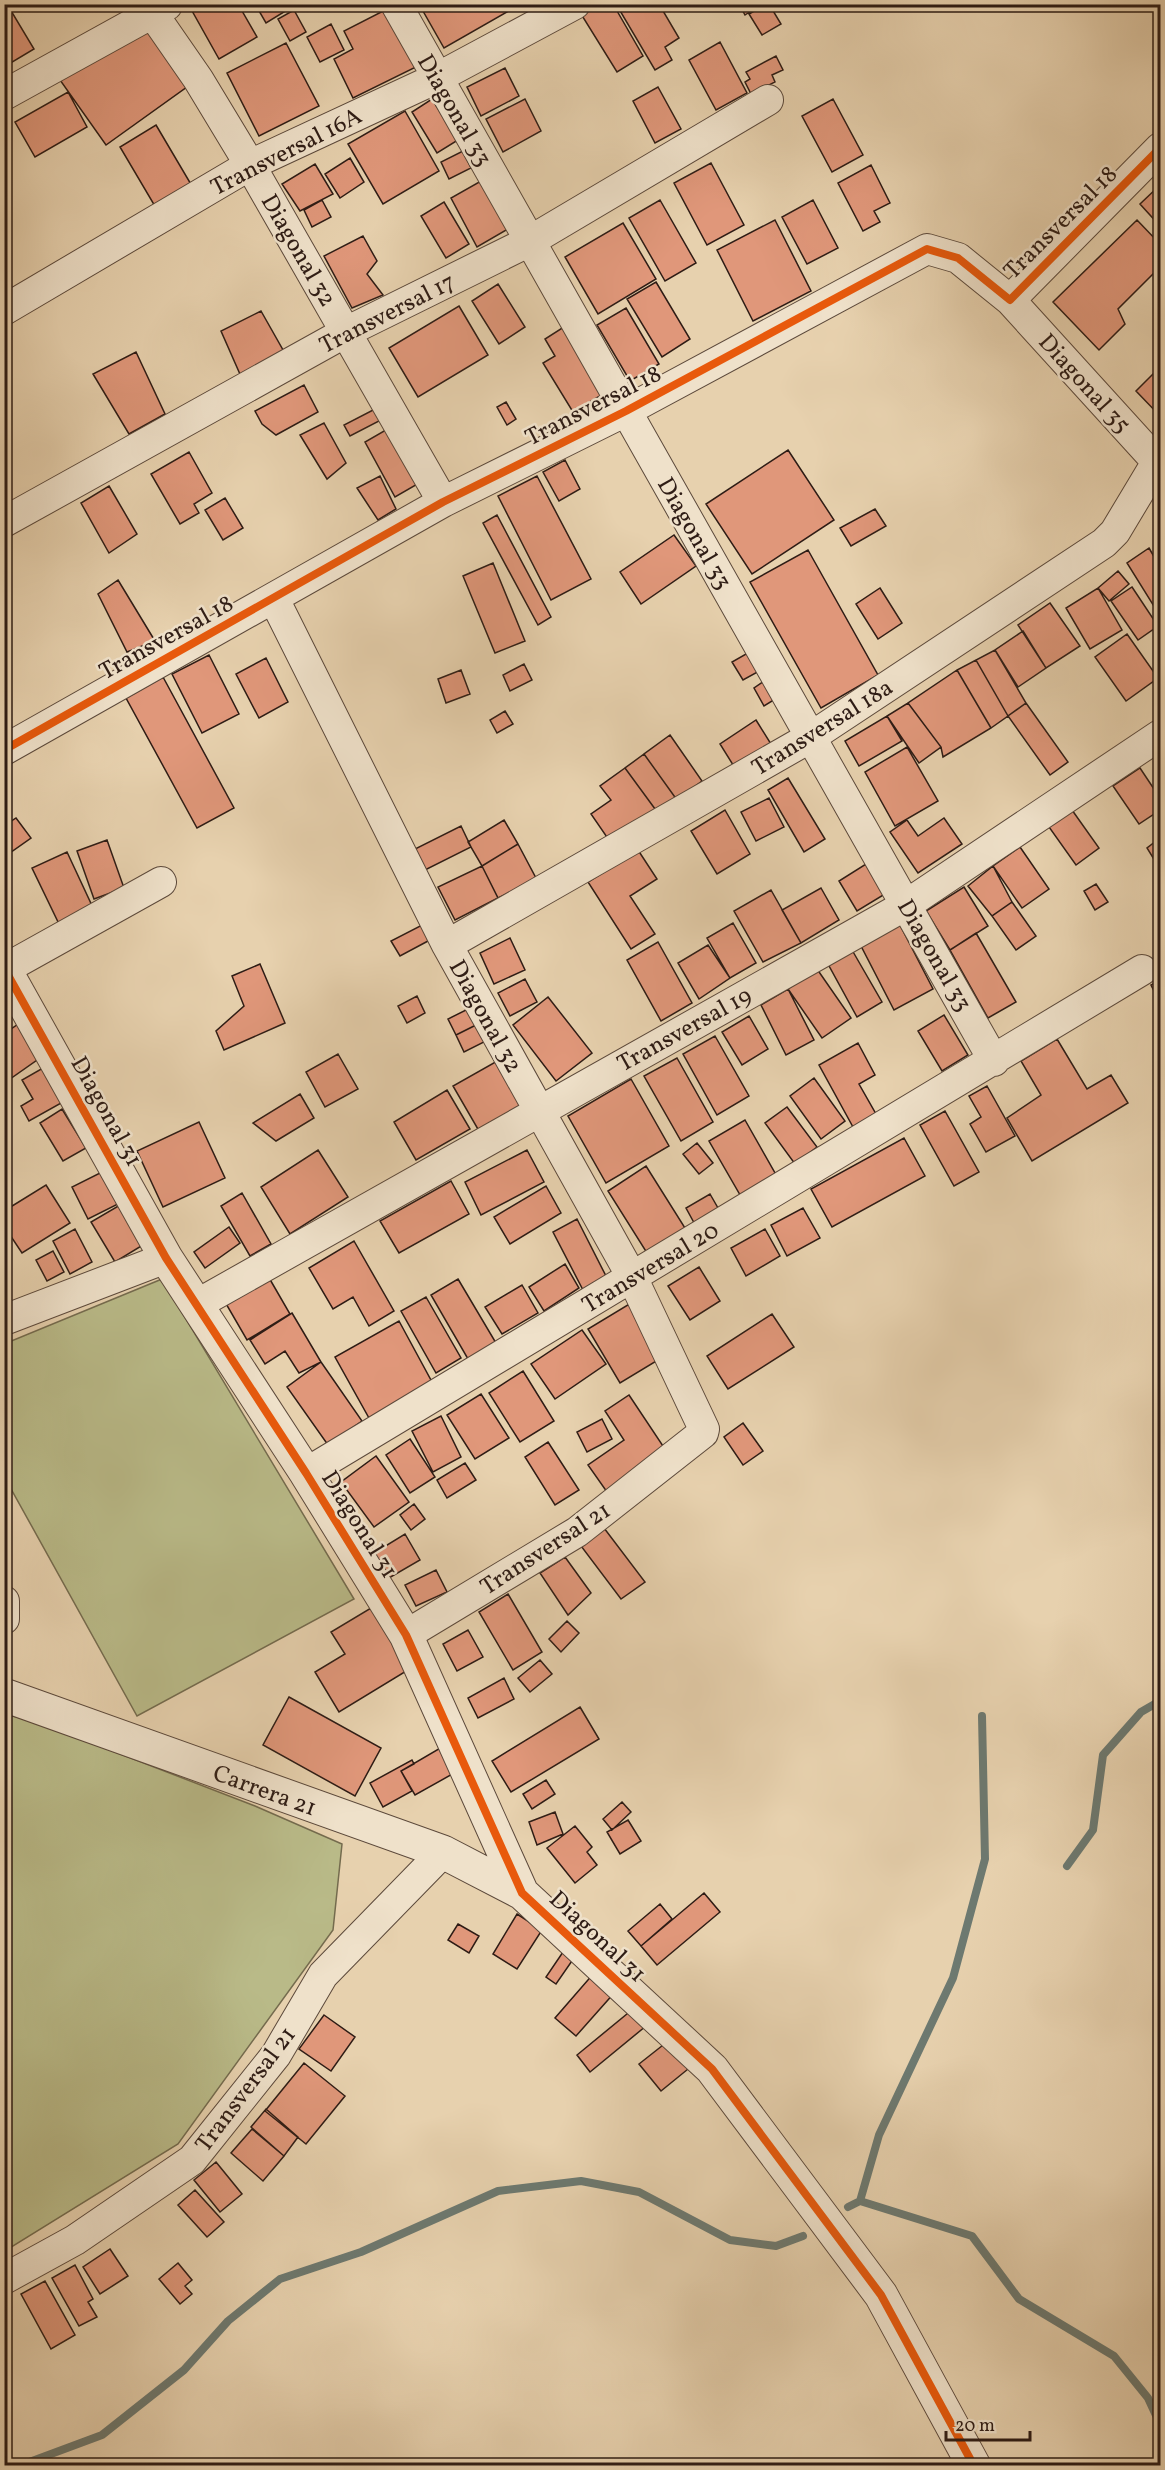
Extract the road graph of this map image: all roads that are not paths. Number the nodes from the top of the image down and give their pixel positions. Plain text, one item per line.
1 (396, 4) edge
2 (575, 4) edge
3 (155, 8) edge
4 (437, 78) junction
5 (4, 95) edge
6 (768, 100) dead end
7 (1161, 147) edge
8 (250, 165) junction
9 (530, 241) junction
10 (1010, 300) junction
11 (4, 310) edge
12 (346, 332) junction
13 (626, 411) junction
14 (1159, 464) edge
15 (443, 502) junction
16 (4, 522) edge
17 (274, 600) junction
18 (1161, 735) edge
19 (811, 737) junction
20 (4, 750) edge
21 (161, 882) dead end
22 (906, 905) junction
23 (447, 945) junction
24 (5, 968) edge
25 (1142, 970) dead end
26 (994, 1060) junction
27 (537, 1110) junction
28 (166, 1258) junction
29 (632, 1277) junction
30 (196, 1305) junction
31 (4, 1320) edge
32 (704, 1429) joint
33 (306, 1473) junction
34 (4, 1601) edge
35 (4, 1619) edge
36 (406, 1635) junction
37 (4, 1695) edge
38 (443, 1852) junction
39 (522, 1893) junction
40 (4, 2279) edge
41 (974, 2466) edge

1 - 4 street, Diagonal 33
2 - 4 street, Transversal 16A
3 - 5 street
3 - 8 street, Diagonal 32
4 - 8 street, Transversal 16A
4 - 9 street, Diagonal 33
6 - 9 street, Transversal 17
7 - 10 street, Transversal 18
8 - 11 street, Transversal 16A
8 - 12 street, Diagonal 32
9 - 12 street, Transversal 17
9 - 13 street, Diagonal 33
10 - 13 street, Transversal 18
10 - 14 street, Diagonal 35
12 - 15 street, Diagonal 32
12 - 16 street, Transversal 17
13 - 15 street, Transversal 18
13 - 19 street, Diagonal 33
14 - 19 street, Transversal 18a
15 - 17 street, Transversal 18
17 - 20 street, Transversal 18
17 - 23 street, Diagonal 32
18 - 22 street, Transversal 19
19 - 22 street, Diagonal 33
19 - 23 street, Transversal 18a
21 - 24 street
22 - 26 street, Diagonal 33
22 - 27 street, Transversal 19
23 - 27 street, Diagonal 32
24 - 28 street, Diagonal 31
25 - 26 street, Transversal 20
26 - 29 street, Transversal 20
27 - 29 street, Diagonal 32
27 - 30 street, Transversal 19
28 - 30 street, Diagonal 31
28 - 31 street
29 - 32 street, Diagonal 32
29 - 33 street, Transversal 20
30 - 33 street, Diagonal 31
32 - 36 street, Transversal 21
33 - 36 street, Diagonal 31
34 - 35 street
36 - 39 street, Diagonal 31
37 - 38 street, Carrera 21
38 - 39 street, Carrera 21
38 - 40 street, Transversal 21
39 - 41 street, Diagonal 31

